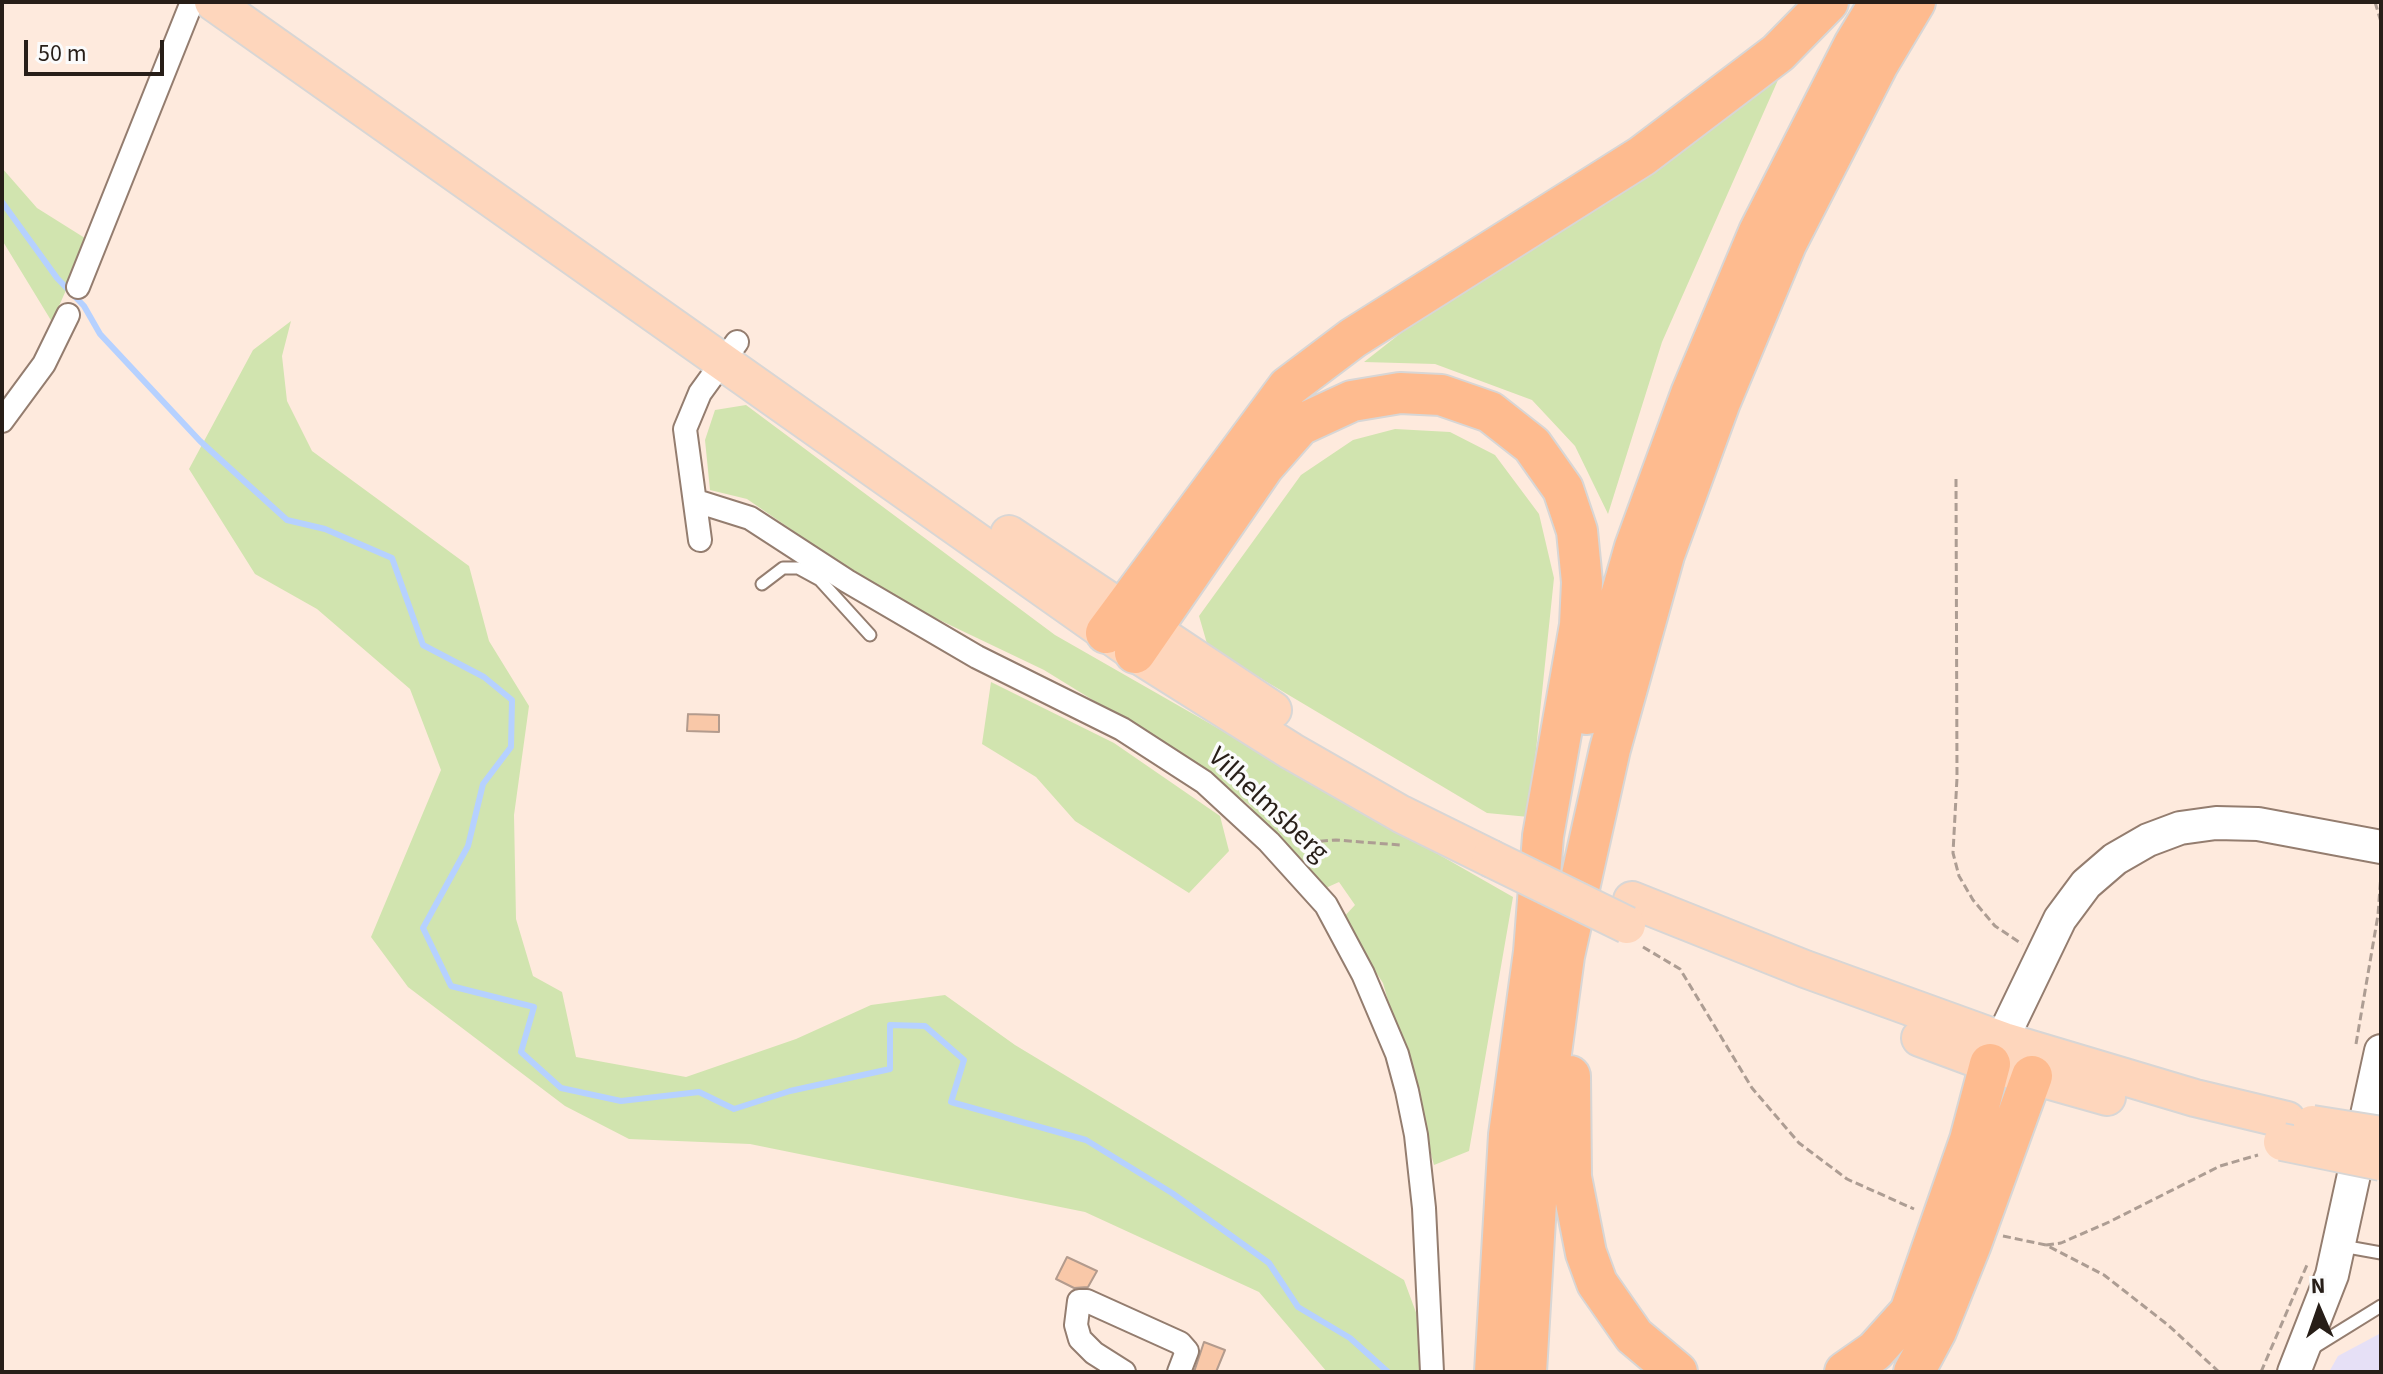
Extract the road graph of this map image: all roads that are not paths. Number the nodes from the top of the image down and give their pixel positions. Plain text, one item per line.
1 (192, 2) edge
2 (213, 2) edge
3 (253, 2) edge
4 (1828, 2) edge
5 (1880, 2) edge
6 (1915, 2) edge
7 (78, 287) dead end
8 (68, 315) dead end
9 (729, 352) junction
10 (2, 421) edge
11 (696, 501) junction
12 (700, 540) dead end
13 (762, 584) dead end
14 (1128, 632) junction
15 (870, 635) dead end
16 (1602, 780) junction
17 (2381, 847) edge
18 (1534, 952) junction
19 (2381, 1051) edge
20 (2014, 1058) junction
21 (2381, 1135) edge
22 (2279, 1139) junction
23 (2381, 1162) edge
24 (2339, 1245) junction
25 (2381, 1253) edge
26 (2381, 1306) edge
27 (2298, 1363) edge
28 (1124, 1372) edge
29 (1179, 1372) edge
30 (1432, 1372) edge
31 (1495, 1372) edge
32 (1526, 1372) edge
33 (1677, 1372) edge
34 (1845, 1372) edge
35 (1914, 1372) edge

1 - 7 street
2 - 9 main road
3 - 9 main road
4 - 14 highway
5 - 18 highway
6 - 16 highway
8 - 10 street
9 - 11 street
9 - 14 main road
11 - 12 street
11 - 30 street, Vilhelmsberg
13 - 15 lane
14 - 18 highway
14 - 20 main road, bridge
16 - 32 highway
16 - 33 highway
17 - 20 street
18 - 31 highway
19 - 24 street
20 - 22 main road
20 - 34 highway
20 - 35 highway
21 - 22 main road, bridge
22 - 23 main road, bridge
24 - 25 lane
24 - 27 street
26 - 27 lane
28 - 29 street

